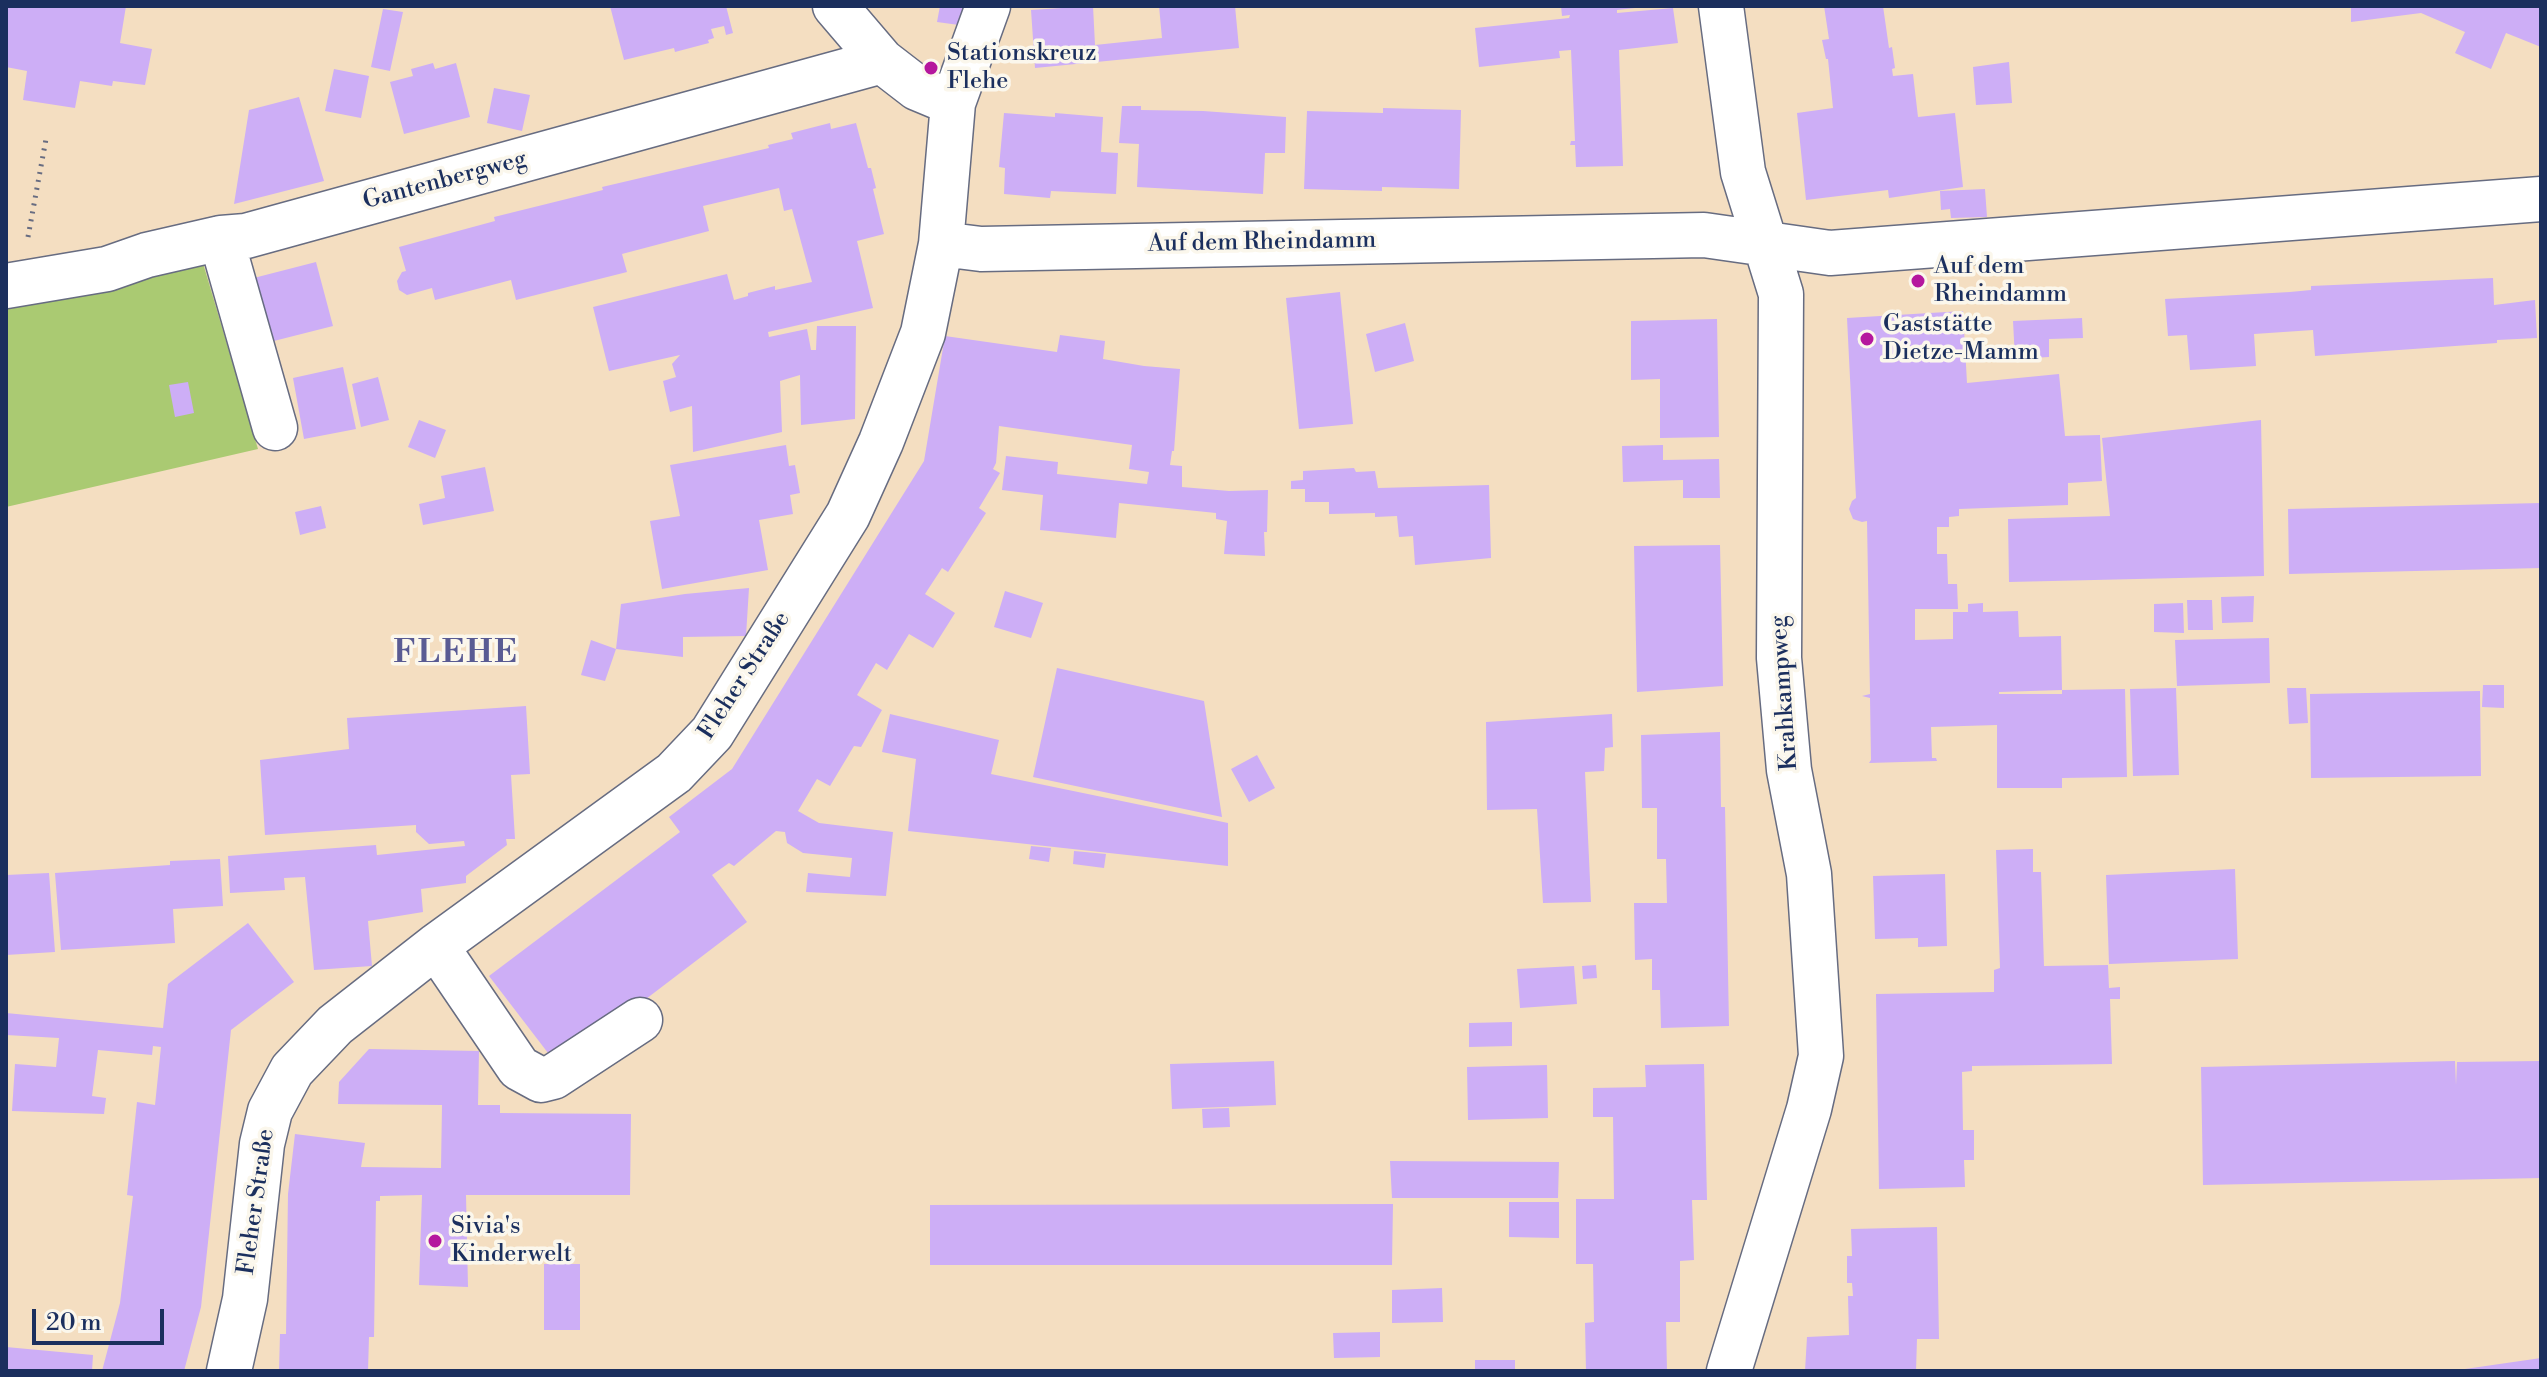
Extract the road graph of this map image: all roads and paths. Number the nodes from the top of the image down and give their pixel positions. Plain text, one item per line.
1 (835, 6) edge
2 (988, 6) edge
3 (1721, 6) edge
4 (882, 61) junction
5 (953, 103) junction
6 (46, 139) dead end
7 (2541, 199) edge
8 (221, 238) junction
9 (941, 244) junction
10 (1766, 244) junction
11 (21, 283) edge
12 (275, 428) dead end
13 (436, 946) junction
14 (640, 1020) dead end
15 (229, 1371) edge
16 (1729, 1371) edge

1 - 4 street
2 - 5 street, Fleher Straße
3 - 10 street, Krahkampweg
4 - 5 street
4 - 8 street, Gantenbergweg
5 - 9 street, Fleher Straße
6 - 11 path
7 - 10 street, Auf dem Rheindamm
8 - 11 street, Gantenbergweg
8 - 12 street
9 - 10 street, Auf dem Rheindamm
9 - 13 street, Fleher Straße
10 - 16 street, Krahkampweg
13 - 14 street
13 - 15 street, Fleher Straße

